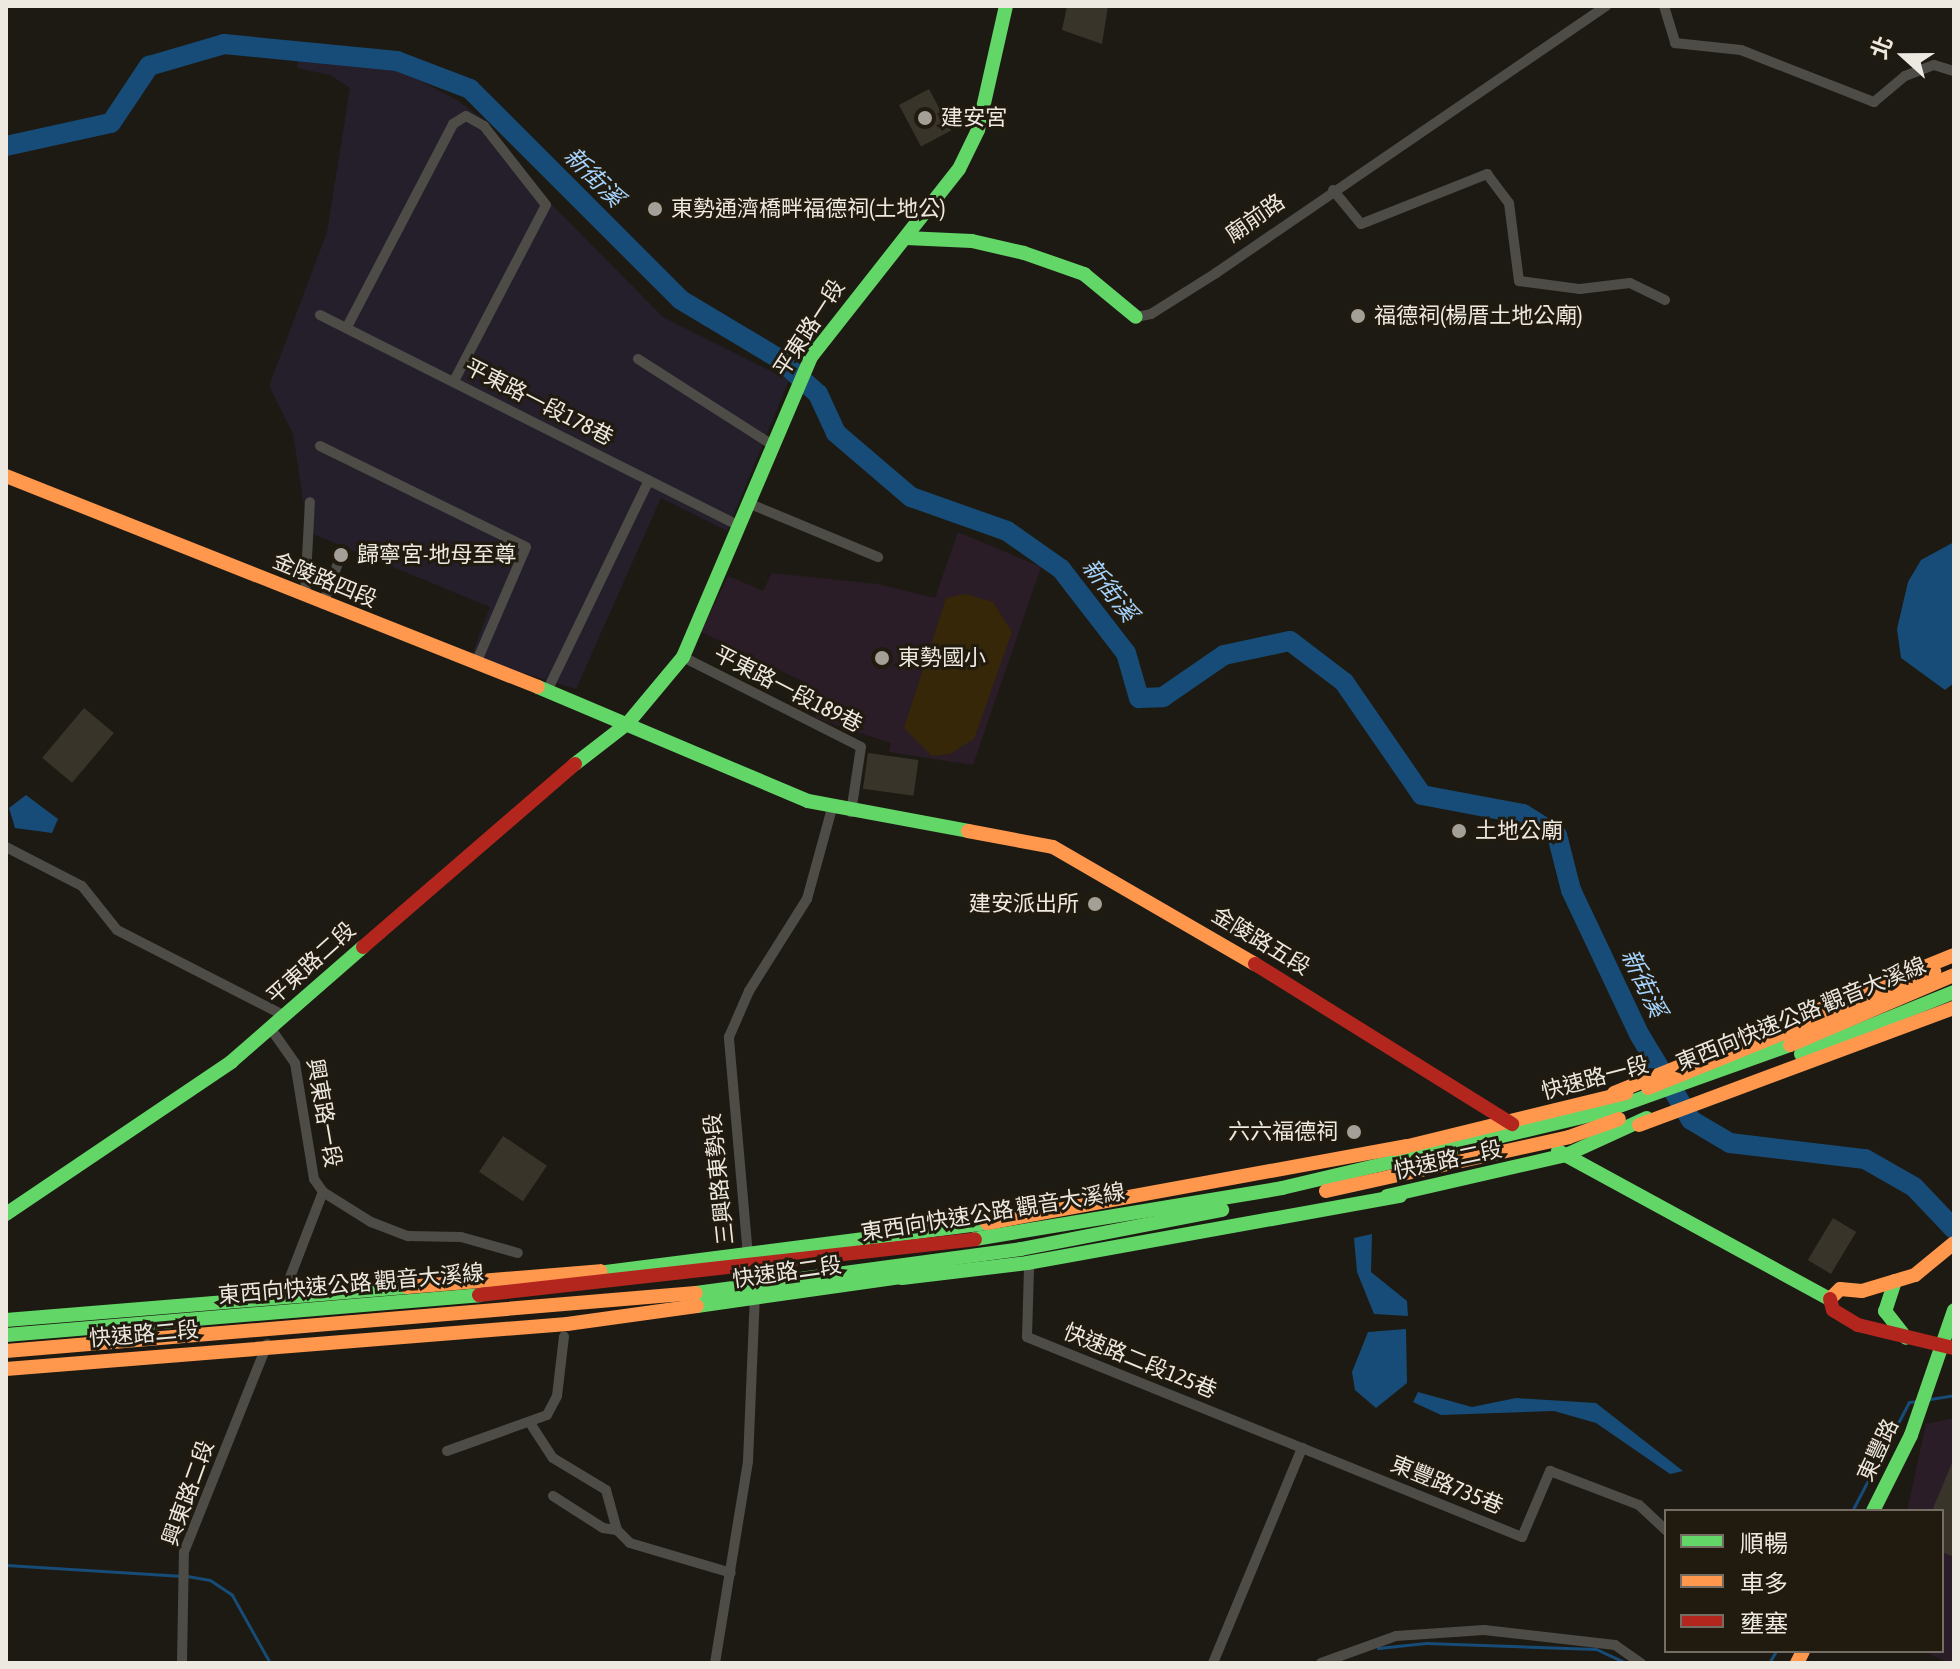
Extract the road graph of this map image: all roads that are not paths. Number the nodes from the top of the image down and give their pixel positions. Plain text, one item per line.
1 (1006, 6) edge
2 (1606, 6) edge
3 (1664, 6) edge
4 (1954, 71) edge
5 (1333, 190) junction
6 (906, 238) junction
7 (1665, 300) dead end
8 (320, 315) dead end
9 (1136, 317) joint
10 (347, 327) junction
11 (638, 359) dead end
12 (454, 381) junction
13 (771, 444) junction
14 (320, 446) dead end
15 (6, 476) edge
16 (649, 480) junction
17 (310, 502) dead end
18 (748, 503) junction
19 (740, 526) junction
20 (878, 557) dead end
21 (338, 563) dead end
22 (305, 596) junction
23 (323, 604) junction
24 (683, 657) junction
25 (476, 663) junction
26 (547, 691) junction
27 (628, 723) junction
28 (832, 808) junction
29 (851, 812) junction
30 (6, 847) edge
31 (1954, 955) edge
32 (1954, 963) edge
33 (1954, 975) edge
34 (1954, 992) edge
35 (1954, 1007) edge
36 (283, 1015) junction
37 (271, 1029) junction
38 (1674, 1074) junction
39 (1694, 1103) junction
40 (1513, 1125) junction
41 (1406, 1146) junction
42 (1566, 1155) junction
43 (323, 1192) junction
44 (1400, 1196) junction
45 (6, 1214) edge
46 (1953, 1244) edge
47 (518, 1253) dead end
48 (749, 1259) junction
49 (1029, 1269) dead end
50 (1895, 1281) junction
51 (282, 1297) junction
52 (461, 1297) junction
53 (756, 1299) junction
54 (1830, 1299) junction
55 (1954, 1310) edge
56 (461, 1313) junction
57 (6, 1320) edge
58 (6, 1335) edge
59 (564, 1336) dead end
60 (1909, 1341) junction
61 (266, 1345) junction
62 (1949, 1348) edge
63 (6, 1351) edge
64 (6, 1369) edge
65 (532, 1426) junction
66 (1302, 1448) junction
67 (447, 1451) dead end
68 (553, 1496) dead end
69 (1874, 1509) edge
70 (1664, 1528) edge
71 (617, 1530) junction
72 (731, 1573) junction
73 (182, 1663) edge
74 (715, 1663) edge
75 (1213, 1663) edge
76 (1321, 1663) edge
77 (1641, 1663) edge

1 - 6 main road, 平東路一段
2 - 5 street, 廟前路
3 - 4 street
5 - 7 street
5 - 9 street, 廟前路
6 - 9 main road, 廟前路
6 - 13 main road, 平東路一段
8 - 10 street, 平東路一段178巷
10 - 12 street, 平東路一段178巷
10 - 12 street
11 - 13 street
12 - 16 street, 平東路一段178巷
13 - 18 main road, 平東路一段
14 - 25 street
15 - 22 main road, 金陵路四段
16 - 19 street, 平東路一段178巷
16 - 26 street
17 - 22 street
18 - 19 main road, 平東路一段
18 - 20 street
19 - 24 main road, 平東路一段
21 - 23 street
22 - 23 main road, 金陵路四段
23 - 25 main road, 金陵路四段
24 - 27 main road, 平東路一段
24 - 29 street, 平東路一段189巷
25 - 26 main road, 金陵路四段
26 - 27 main road, 金陵路四段
27 - 28 main road, 金陵路五段
27 - 36 main road, 平東路二段
28 - 29 main road, 金陵路五段
28 - 48 street, 三興路東勢段
29 - 40 main road, 金陵路五段
30 - 36 street
31 - 38 main road
32 - 38 main road, 快速路一段
33 - 52 main road, 東西向快速公路 觀音大溪線
34 - 56 main road, 東西向快速公路 觀音大溪線
35 - 39 main road
35 - 39 main road
36 - 37 main road, 平東路二段
37 - 43 street, 興東路一段
37 - 45 main road, 平東路二段
38 - 40 main road, 快速路一段
39 - 42 main road
40 - 41 main road, 快速路二段
40 - 42 main road, 金陵路五段
41 - 48 main road, 快速路二段
41 - 52 main road
42 - 44 main road, 快速路二段
42 - 54 main road, 金陵路五段
43 - 47 street
43 - 51 street, 興東路一段
44 - 53 main road, 快速路二段
44 - 56 main road
46 - 50 main road
48 - 51 main road, 快速路二段
48 - 53 street, 三興路東勢段
49 - 66 street, 快速路二段125巷
50 - 54 main road
50 - 60 main road
51 - 57 main road, 快速路二段
51 - 61 street, 興東路一段
52 - 58 main road, 東西向快速公路 觀音大溪線
53 - 61 main road, 快速路二段
53 - 72 street, 三興路東勢段
54 - 60 main road, 金陵路五段
55 - 62 main road
56 - 63 main road, 東西向快速公路 觀音大溪線
59 - 65 street
60 - 62 main road, 金陵路五段
61 - 64 main road, 快速路二段
61 - 73 street, 興東路二段
62 - 69 main road, 東豐路
65 - 67 street
65 - 71 street
66 - 70 street, 東豐路735巷
66 - 75 street
68 - 71 street
71 - 72 street
72 - 74 street, 三興路東勢段
76 - 77 street

